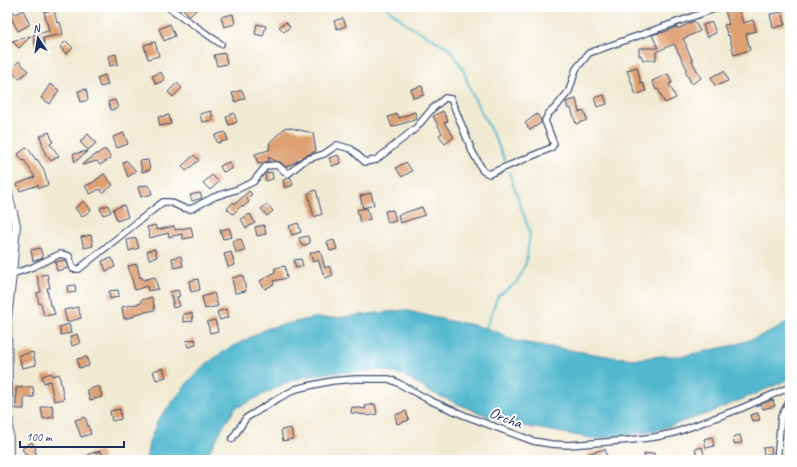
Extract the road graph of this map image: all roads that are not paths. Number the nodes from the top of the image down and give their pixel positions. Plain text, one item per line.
1 (168, 7) edge
2 (720, 7) edge
3 (221, 44) dead end
4 (7, 190) edge
5 (12, 274) junction
6 (8, 296) edge
7 (7, 318) edge
8 (7, 324) edge
9 (790, 387) edge
10 (790, 403) edge
11 (232, 439) dead end
12 (9, 460) edge
13 (777, 460) edge

1 - 3 street
2 - 5 street
4 - 5 main road
5 - 6 main road
6 - 7 main road
8 - 12 main road
9 - 11 street, Orcha
10 - 13 street

